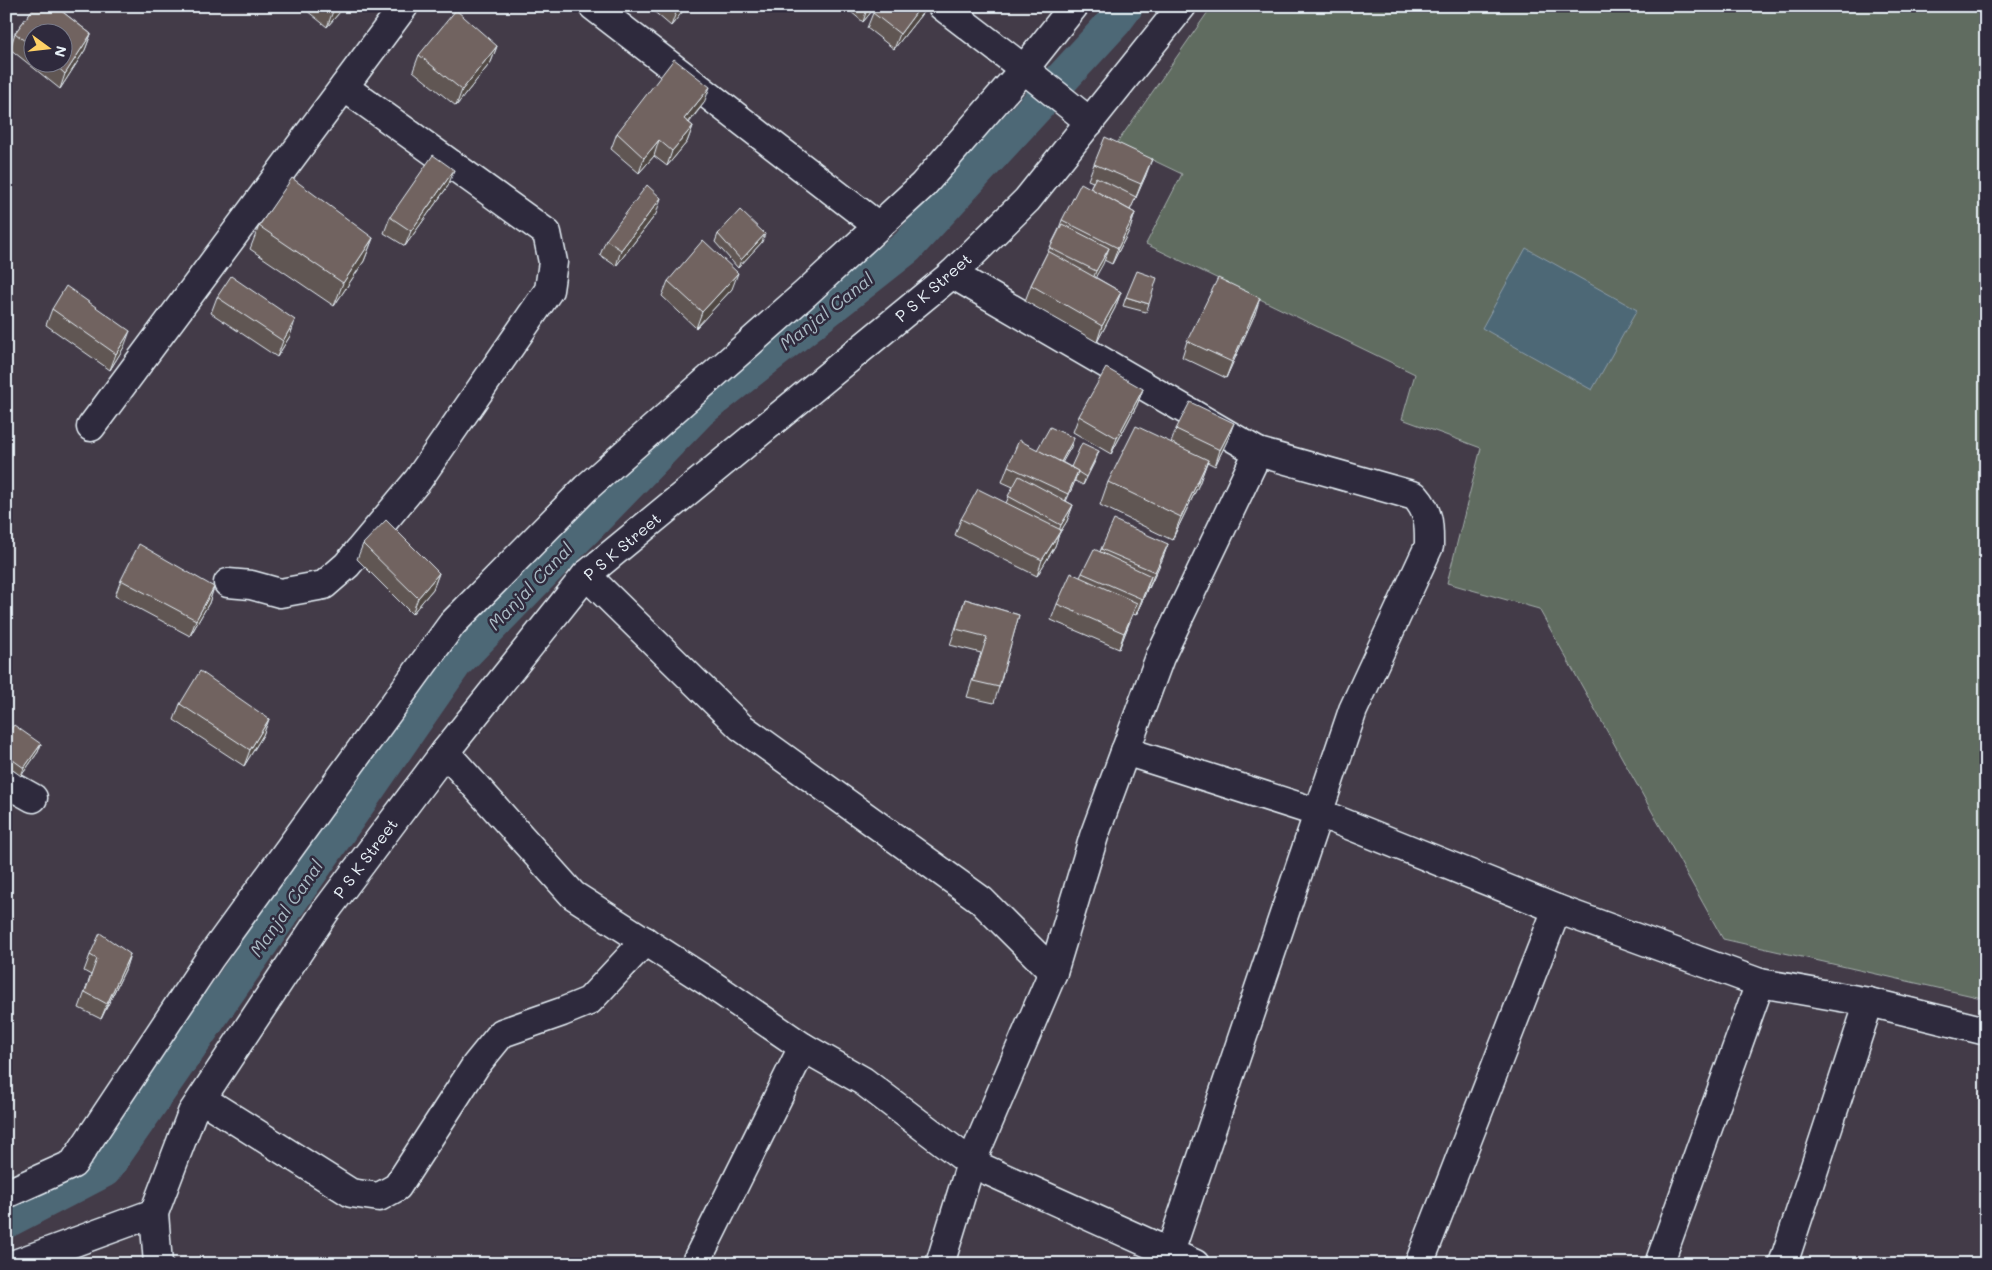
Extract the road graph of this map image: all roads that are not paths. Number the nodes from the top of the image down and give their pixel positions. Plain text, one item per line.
1 (404, 6) edge
2 (593, 6) edge
3 (942, 6) edge
4 (1074, 6) edge
5 (1182, 6) edge
6 (1025, 70) junction
7 (344, 87) junction
8 (1089, 121) junction
9 (878, 226) junction
10 (952, 274) junction
11 (91, 427) dead end
12 (1258, 452) junction
13 (586, 575) junction
14 (228, 583) dead end
15 (1125, 751) junction
16 (445, 752) junction
17 (6, 783) edge
18 (33, 798) dead end
19 (1319, 813) junction
20 (1557, 908) junction
21 (645, 941) junction
22 (1053, 972) junction
23 (1760, 983) junction
24 (1869, 1002) junction
25 (1986, 1031) edge
26 (803, 1048) junction
27 (202, 1099) junction
28 (971, 1163) junction
29 (6, 1194) edge
30 (154, 1213) junction
31 (1168, 1258) edge
32 (15, 1264) edge
33 (158, 1264) edge
34 (695, 1264) edge
35 (940, 1264) edge
36 (1195, 1264) edge
37 (1419, 1264) edge
38 (1659, 1264) edge
39 (1783, 1264) edge

1 - 7 street
2 - 9 street
3 - 6 street
4 - 6 street
5 - 8 street, P S K Street
6 - 8 street
6 - 9 street
7 - 11 street
7 - 14 street
8 - 10 street, P S K Street
9 - 29 street
10 - 12 street
10 - 13 street, P S K Street
12 - 15 street
12 - 19 street
13 - 16 street, P S K Street
13 - 22 street
15 - 19 street
15 - 22 street
16 - 21 street
16 - 27 street, P S K Street
17 - 18 street
19 - 20 street
19 - 31 street
20 - 23 street
20 - 37 street
21 - 26 street
21 - 27 street
22 - 28 street
23 - 24 street
23 - 38 street
24 - 25 street
24 - 39 street
26 - 28 street
26 - 34 street
27 - 30 street, P S K Street
28 - 31 street
28 - 35 street
30 - 32 street
30 - 33 street, P S K Street
31 - 36 street

